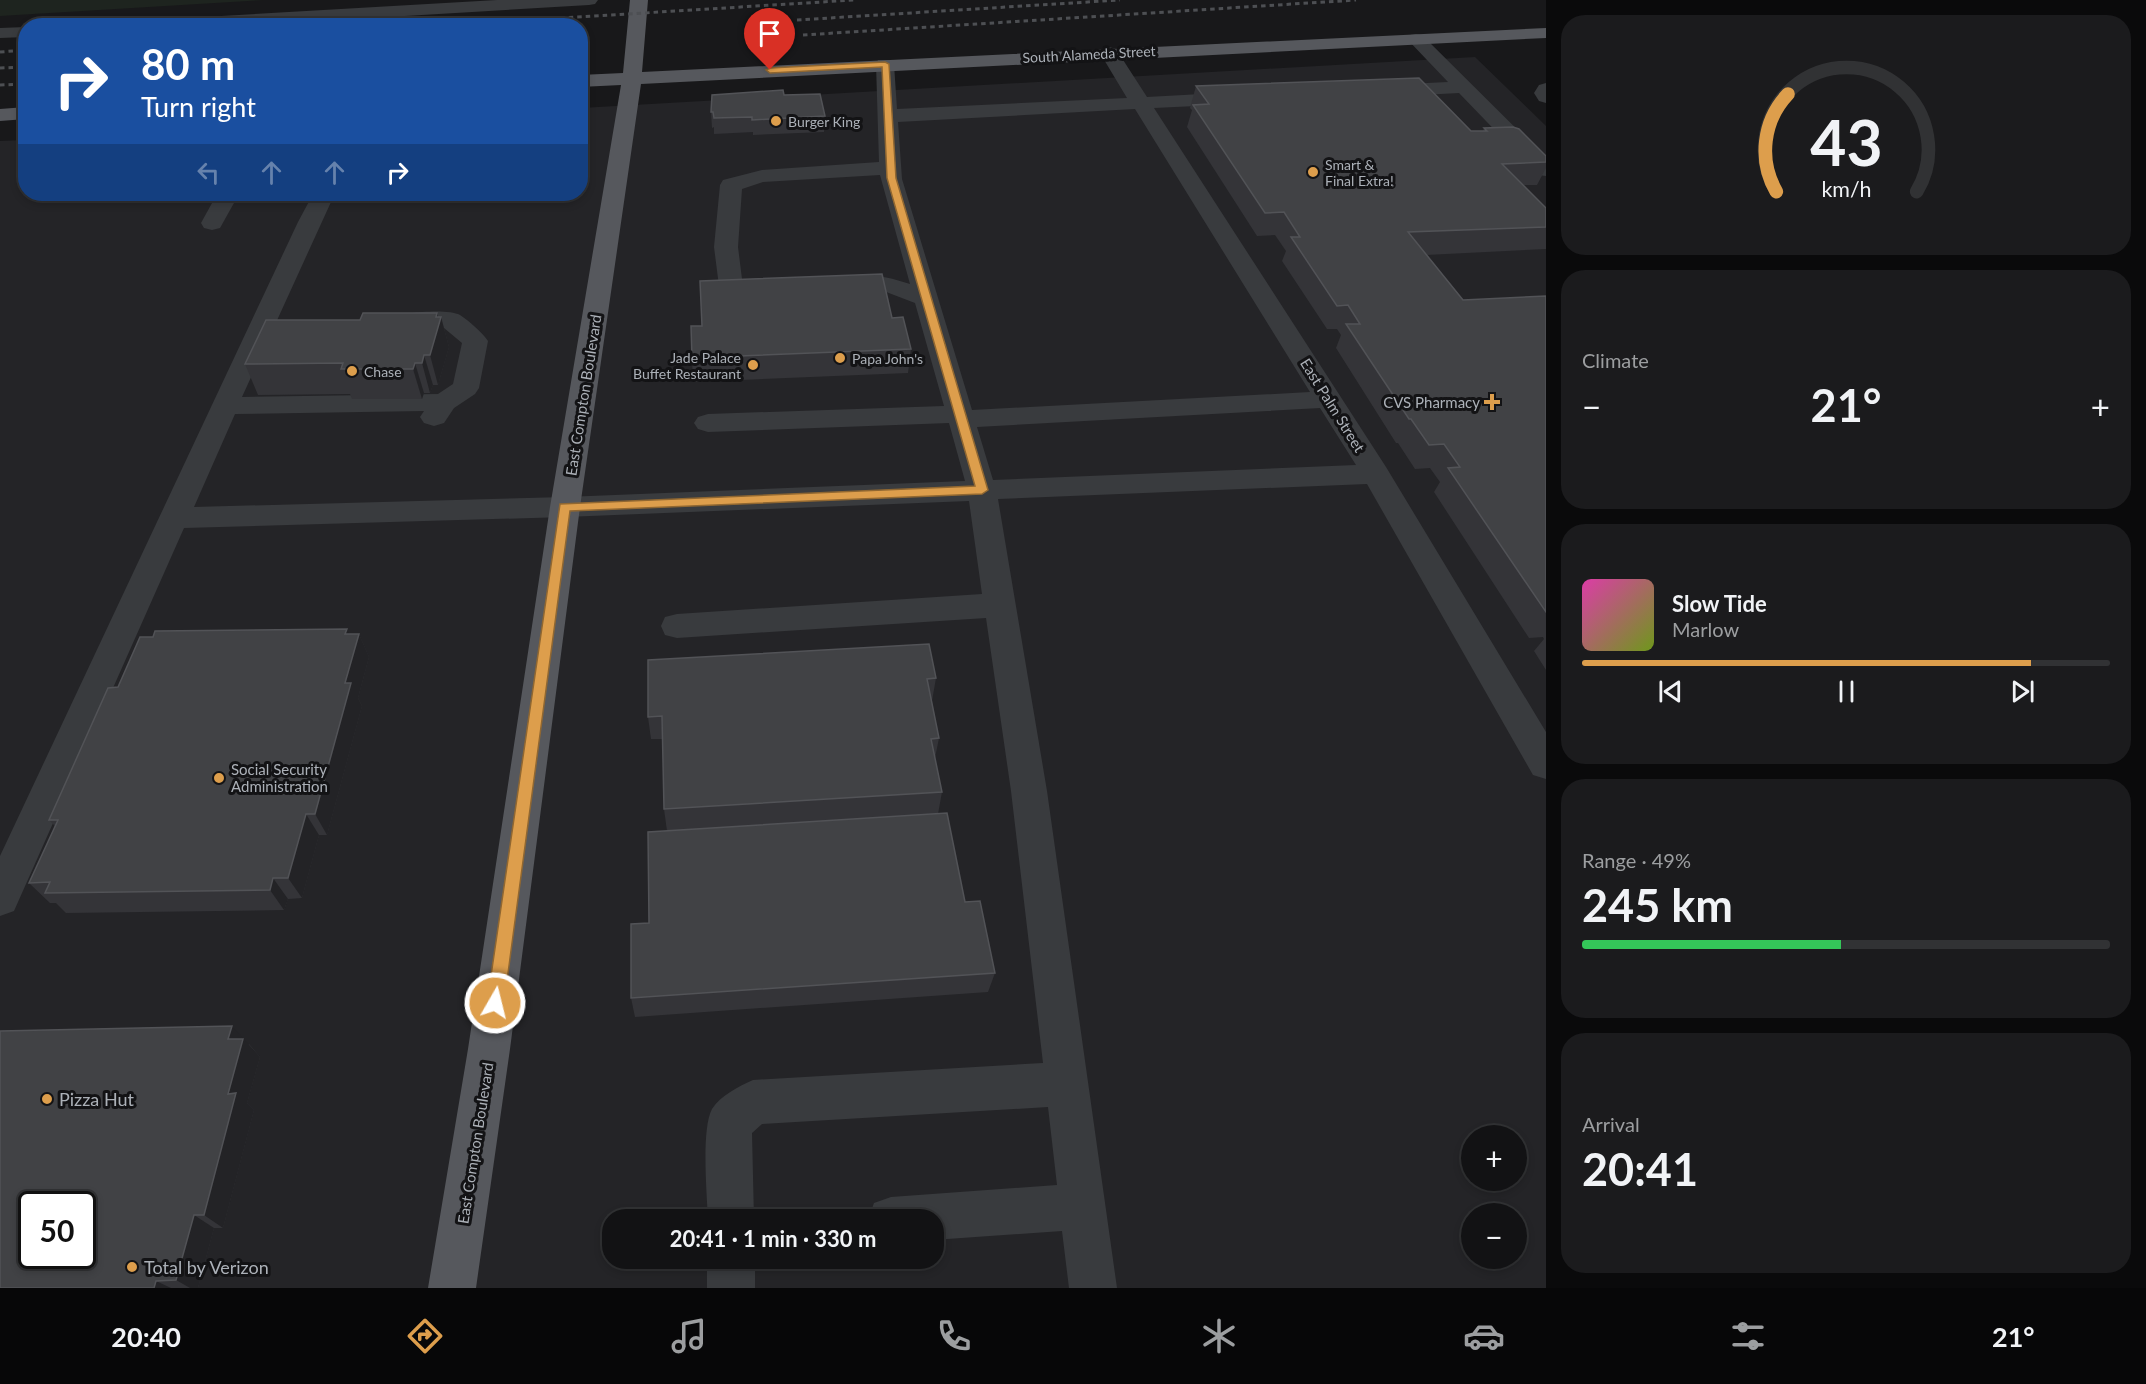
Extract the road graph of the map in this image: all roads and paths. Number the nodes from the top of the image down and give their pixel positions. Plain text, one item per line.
1 (589, 0) edge
2 (639, 0) edge
3 (417, 5) edge
4 (242, 18) edge
5 (18, 32) edge
6 (0, 33) edge
7 (1546, 33) edge
8 (1416, 39) junction
9 (1109, 52) junction
10 (885, 64) junction
11 (632, 77) junction
12 (588, 80) edge
13 (1464, 87) junction
14 (1546, 89) edge
15 (1365, 92) edge
16 (1258, 97) edge
17 (1546, 97) edge
18 (1140, 102) junction
19 (18, 114) edge
20 (0, 115) edge
21 (888, 116) junction
22 (891, 168) junction
23 (1546, 170) edge
24 (224, 201) edge
25 (326, 201) edge
26 (212, 223) dead end
27 (790, 285) edge
28 (814, 285) edge
29 (926, 299) junction
30 (369, 322) edge
31 (1329, 399) junction
32 (227, 406) junction
33 (960, 417) junction
34 (708, 423) dead end
35 (1376, 474) junction
36 (982, 490) junction
37 (565, 507) junction
38 (176, 518) junction
39 (999, 605) junction
40 (677, 626) dead end
41 (1546, 764) edge
42 (0, 898) edge
43 (1066, 1084) junction
44 (1083, 1206) junction
45 (731, 1209) edge
46 (944, 1216) edge
47 (731, 1269) edge
48 (452, 1288) edge
49 (731, 1288) edge
50 (1093, 1288) edge

1 - 3 street
2 - 11 main road, East Compton Boulevard
3 - 4 street
5 - 6 street
7 - 8 main road, South Alameda Street
8 - 9 main road, South Alameda Street
8 - 13 street
9 - 10 main road, South Alameda Street
9 - 18 street, East Palm Street
10 - 11 main road, South Alameda Street
10 - 21 street
11 - 12 main road, South Alameda Street
11 - 37 main road, East Compton Boulevard
13 - 15 street
13 - 23 street
14 - 17 street
16 - 18 street
18 - 21 street
18 - 31 street, East Palm Street
19 - 20 main road
21 - 22 street
22 - 27 street
22 - 29 street
24 - 26 street
25 - 32 street
28 - 29 street
29 - 33 street
30 - 32 street
31 - 33 street
31 - 35 street, East Palm Street
32 - 38 street
33 - 34 street
33 - 36 street
35 - 36 street
35 - 41 street, East Palm Street
36 - 37 street
36 - 39 street
37 - 38 street
37 - 48 main road, East Compton Boulevard
38 - 42 street
39 - 40 street
39 - 43 street
43 - 44 street
43 - 45 street
44 - 46 street
44 - 50 street
47 - 49 street

